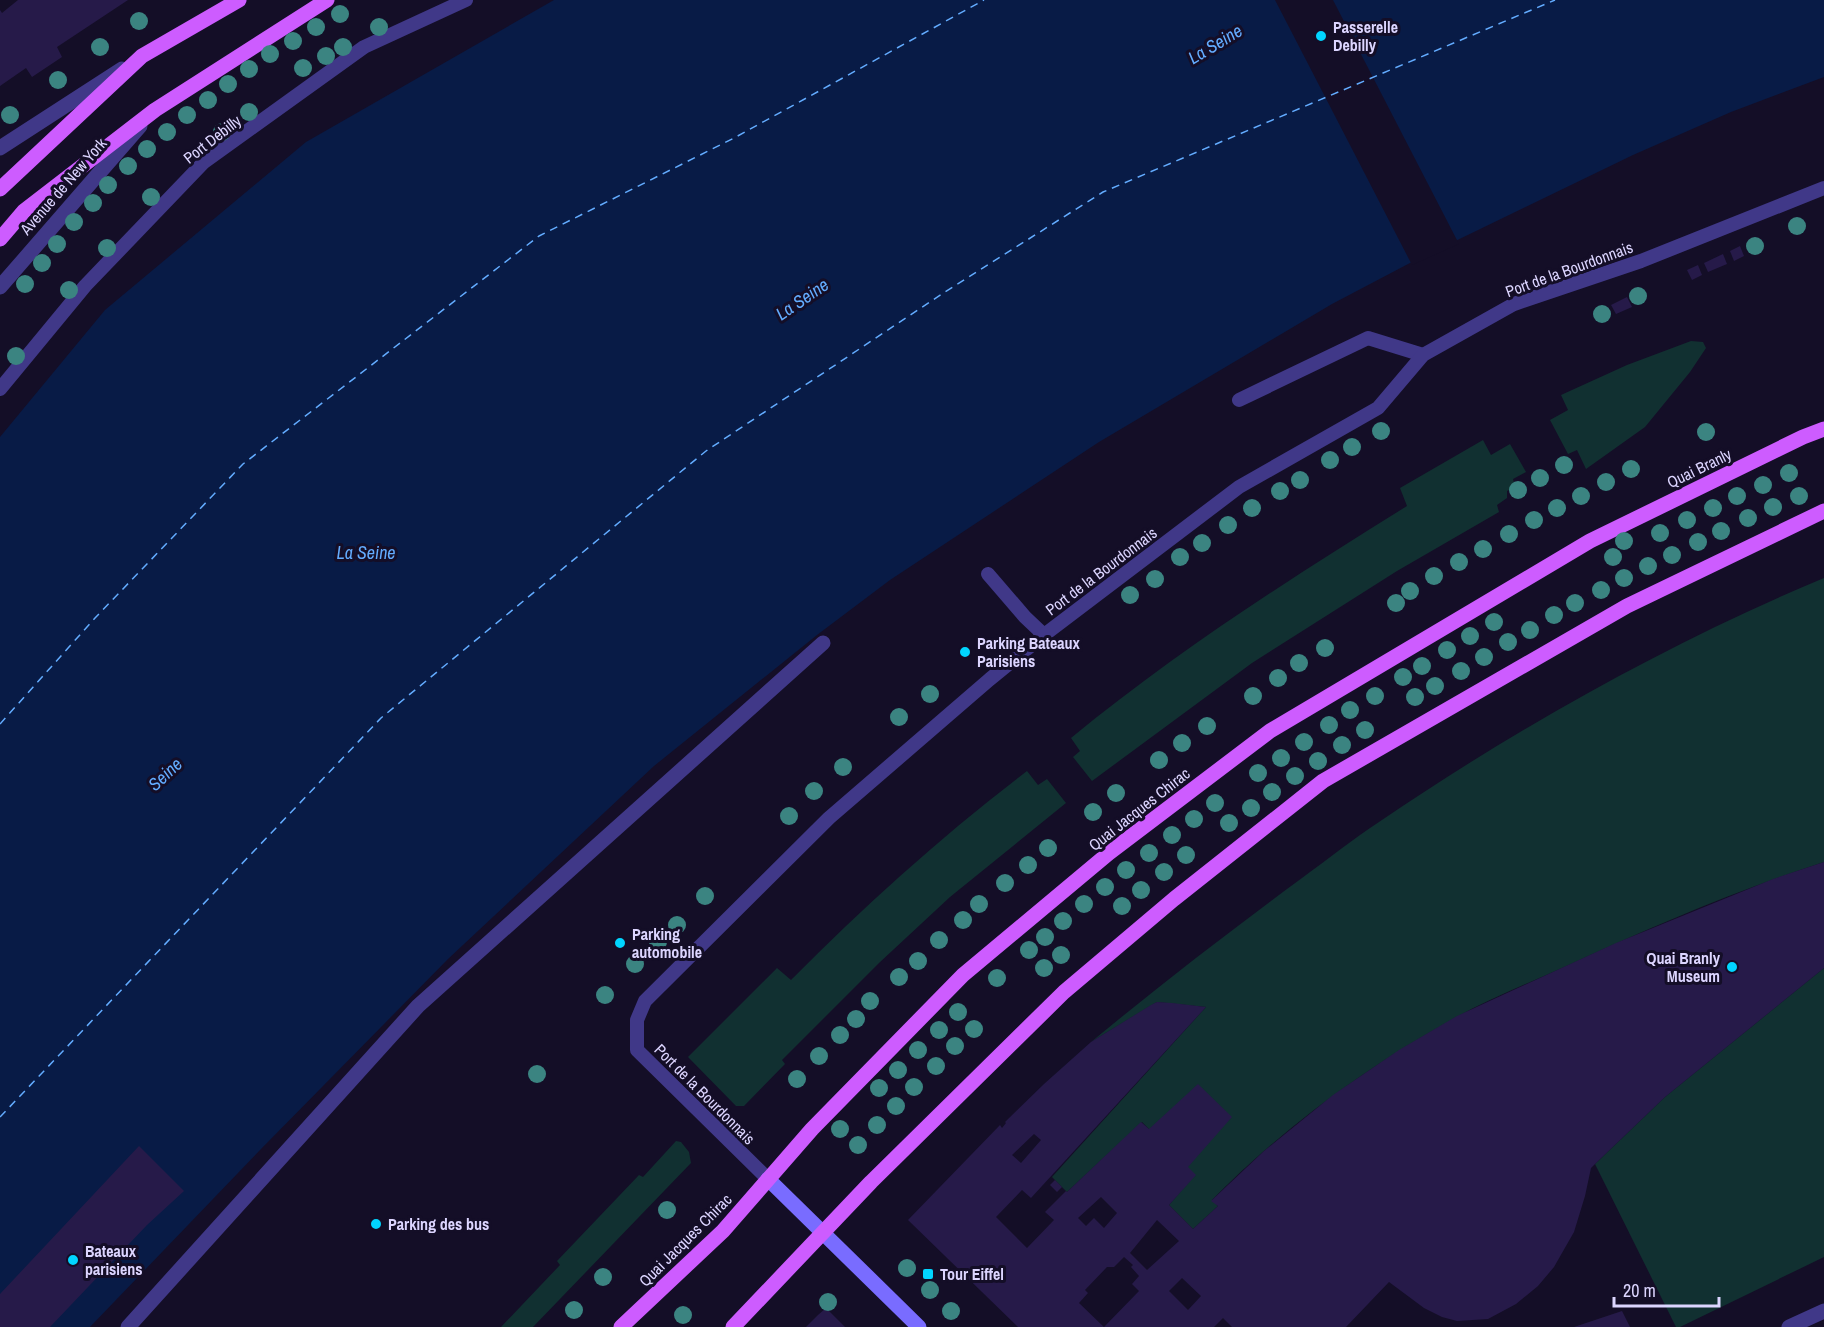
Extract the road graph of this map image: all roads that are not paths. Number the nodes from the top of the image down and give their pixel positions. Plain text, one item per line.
1 (239, 0) edge
2 (327, 0) edge
3 (466, 0) edge
4 (142, 56) junction
5 (155, 110) junction
6 (0, 148) edge
7 (1824, 188) edge
8 (0, 189) edge
9 (0, 239) edge
10 (0, 287) edge
11 (1423, 355) junction
12 (0, 389) edge
13 (1239, 400) dead end
14 (1824, 429) edge
15 (1824, 511) edge
16 (1590, 541) joint
17 (988, 573) dead end
18 (1044, 634) junction
19 (823, 643) dead end
20 (768, 1179) junction
21 (822, 1232) junction
22 (1824, 1311) edge
23 (622, 1326) edge
24 (128, 1327) edge
25 (733, 1327) edge
26 (919, 1327) edge
27 (1789, 1327) edge

1 - 4 main road
2 - 5 main road, Avenue de New York
3 - 12 lane, Port Debilly
4 - 6 street
4 - 8 main road
5 - 9 main road, Avenue de New York
5 - 10 street, Avenue de New York
7 - 11 lane, Port de la Bourdonnais
11 - 13 lane
11 - 18 lane, Port de la Bourdonnais
14 - 16 main road, Quai Branly
15 - 21 main road
16 - 20 main road, Quai Jacques Chirac
17 - 18 lane
18 - 20 lane, Port de la Bourdonnais
19 - 24 street
20 - 21 main road
20 - 23 main road, Quai Jacques Chirac
21 - 25 main road
21 - 26 main road
22 - 27 street

